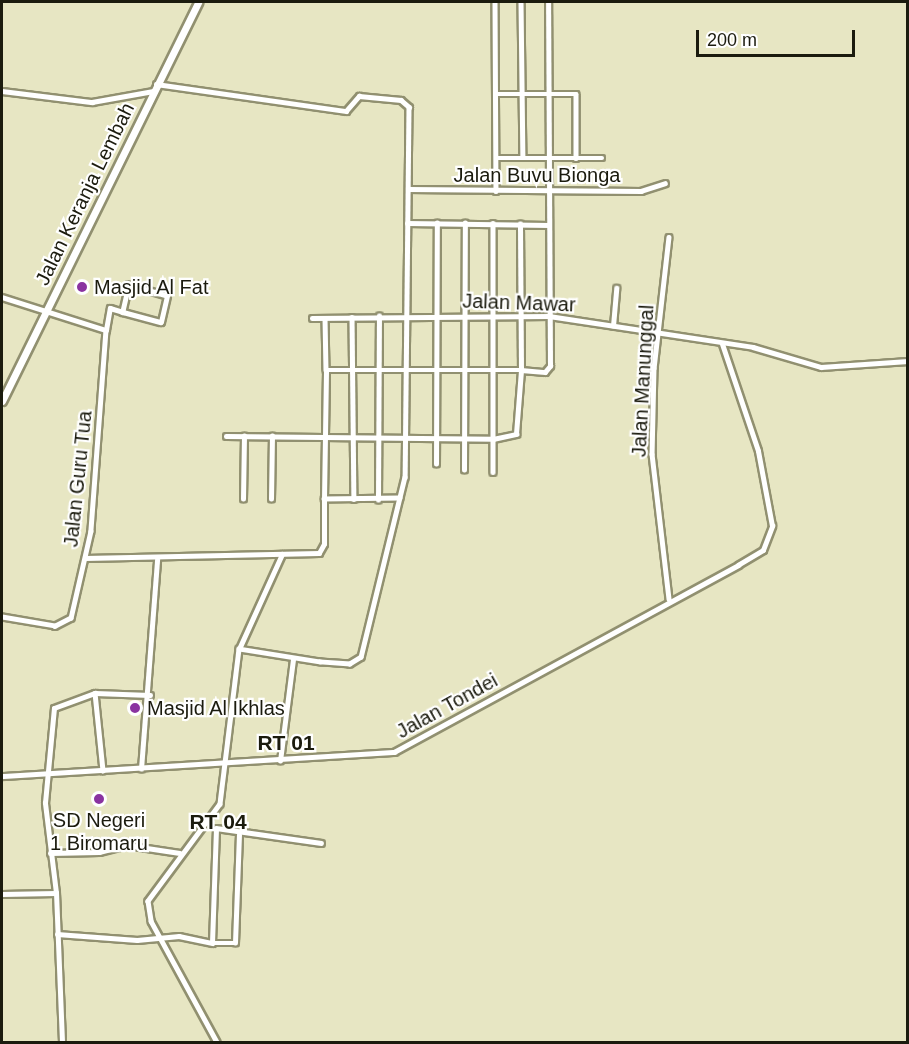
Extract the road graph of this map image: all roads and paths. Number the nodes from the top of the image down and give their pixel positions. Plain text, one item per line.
1 (198, 2) edge
2 (495, 2) edge
3 (521, 2) edge
4 (548, 2) edge
5 (155, 87) junction
6 (2, 91) edge
7 (497, 94) junction
8 (522, 94) junction
9 (550, 94) junction
10 (523, 156) junction
11 (496, 158) junction
12 (549, 158) junction
13 (576, 158) junction
14 (602, 158) dead end
15 (665, 183) dead end
16 (408, 189) junction
17 (549, 190) junction
18 (495, 191) junction
19 (406, 223) junction
20 (436, 223) junction
21 (465, 223) junction
22 (493, 224) junction
23 (520, 224) junction
24 (549, 225) junction
25 (669, 237) dead end
26 (616, 288) dead end
27 (2, 297) edge
28 (46, 312) junction
29 (123, 312) junction
30 (437, 315) junction
31 (521, 315) junction
32 (379, 316) junction
33 (406, 316) junction
34 (465, 316) junction
35 (494, 316) junction
36 (549, 316) junction
37 (352, 317) junction
38 (312, 318) dead end
39 (325, 318) junction
40 (613, 326) junction
41 (106, 330) junction
42 (659, 333) junction
43 (722, 344) junction
44 (908, 361) edge
45 (354, 369) junction
46 (326, 370) junction
47 (380, 370) junction
48 (406, 370) junction
49 (437, 370) junction
50 (466, 370) junction
51 (494, 370) junction
52 (521, 370) junction
53 (2, 401) edge
54 (226, 436) dead end
55 (244, 436) junction
56 (272, 436) junction
57 (325, 436) junction
58 (353, 436) junction
59 (407, 436) junction
60 (378, 437) junction
61 (437, 438) junction
62 (466, 439) junction
63 (493, 439) junction
64 (436, 464) dead end
65 (464, 470) dead end
66 (493, 472) dead end
67 (400, 498) junction
68 (243, 499) dead end
69 (271, 499) dead end
70 (324, 499) junction
71 (354, 499) junction
72 (378, 500) junction
73 (282, 554) junction
74 (86, 558) junction
75 (157, 560) junction
76 (669, 599) junction
77 (2, 617) edge
78 (239, 649) junction
79 (293, 659) junction
80 (95, 693) junction
81 (150, 695) junction
82 (280, 762) junction
83 (224, 764) junction
84 (141, 769) junction
85 (103, 771) junction
86 (47, 774) junction
87 (2, 776) edge
88 (208, 824) junction
89 (216, 828) junction
90 (239, 835) junction
91 (321, 843) dead end
92 (50, 853) junction
93 (179, 853) junction
94 (56, 893) junction
95 (2, 894) edge
96 (57, 934) junction
97 (158, 937) junction
98 (212, 943) junction
99 (62, 1042) edge
100 (217, 1042) edge

1 - 5 main road, Jalan Keranja Lembah
2 - 7 street
3 - 8 street
4 - 9 street
5 - 6 street
5 - 16 street
5 - 28 main road, Jalan Keranja Lembah
7 - 8 street
7 - 11 street
8 - 9 street
8 - 10 street
9 - 12 street
9 - 13 street
10 - 11 street
10 - 12 street
11 - 18 street
12 - 13 street
12 - 17 street
13 - 14 street
15 - 17 street, Jalan Buvu Bionga
16 - 18 street, Jalan Buvu Bionga
16 - 19 street
17 - 18 street, Jalan Buvu Bionga
17 - 24 street
19 - 20 street
19 - 33 street
20 - 21 street
20 - 30 street
21 - 22 street
21 - 34 street
22 - 23 street
22 - 35 street
23 - 24 street
23 - 31 street
24 - 36 street
25 - 42 street, Jalan Manunggal
26 - 40 street
27 - 28 street
28 - 41 street
28 - 53 main road, Jalan Keranja Lembah
29 - 29 street
29 - 41 street
30 - 33 street, Jalan Mawar
30 - 34 street, Jalan Mawar
30 - 49 street
31 - 35 street, Jalan Mawar
31 - 36 street, Jalan Mawar
31 - 52 street
32 - 33 street, Jalan Mawar
32 - 37 street, Jalan Mawar
32 - 47 street
33 - 48 street
34 - 35 street, Jalan Mawar
34 - 50 street
35 - 51 street
36 - 40 street, Jalan Mawar
36 - 52 street
37 - 39 street, Jalan Mawar
37 - 45 street
38 - 39 street, Jalan Mawar
39 - 46 street
40 - 42 street, Jalan Mawar
41 - 74 street, Jalan Guru Tua
42 - 43 street, Jalan Mawar
42 - 76 street, Jalan Manunggal
43 - 44 street, Jalan Mawar
43 - 76 street, Jalan Tondei
45 - 46 street
45 - 47 street
45 - 58 street
46 - 57 street
47 - 48 street
47 - 60 street
48 - 49 street
48 - 59 street
49 - 50 street
49 - 61 street
50 - 51 street
50 - 62 street
51 - 52 street
51 - 63 street
52 - 63 street
54 - 55 street
55 - 56 street
55 - 68 street
56 - 57 street
56 - 69 street
57 - 58 street
57 - 70 street
58 - 60 street
58 - 71 street
59 - 60 street
59 - 61 street
59 - 67 street
60 - 72 street
61 - 62 street
61 - 64 street
62 - 63 street
62 - 65 street
63 - 66 street
67 - 72 street
67 - 79 street
70 - 71 street
70 - 73 street
71 - 72 street
73 - 75 street
73 - 78 street
74 - 75 street
74 - 77 street, Jalan Guru Tua
75 - 81 street
76 - 82 street, Jalan Tondei
78 - 79 street
78 - 83 street
79 - 82 street
80 - 81 street
80 - 85 street
80 - 86 street
81 - 84 street
82 - 83 street, Jalan Tondei
83 - 84 street, Jalan Tondei
83 - 88 street
84 - 85 street, Jalan Tondei
85 - 86 street, Jalan Tondei
86 - 87 street, Jalan Tondei
86 - 92 street
88 - 89 street
88 - 93 street
89 - 90 street
89 - 98 street
90 - 91 street
90 - 98 street
92 - 93 street
92 - 94 street
93 - 97 street
94 - 95 street
94 - 96 street
96 - 97 street
96 - 99 street
97 - 98 street
97 - 100 street

